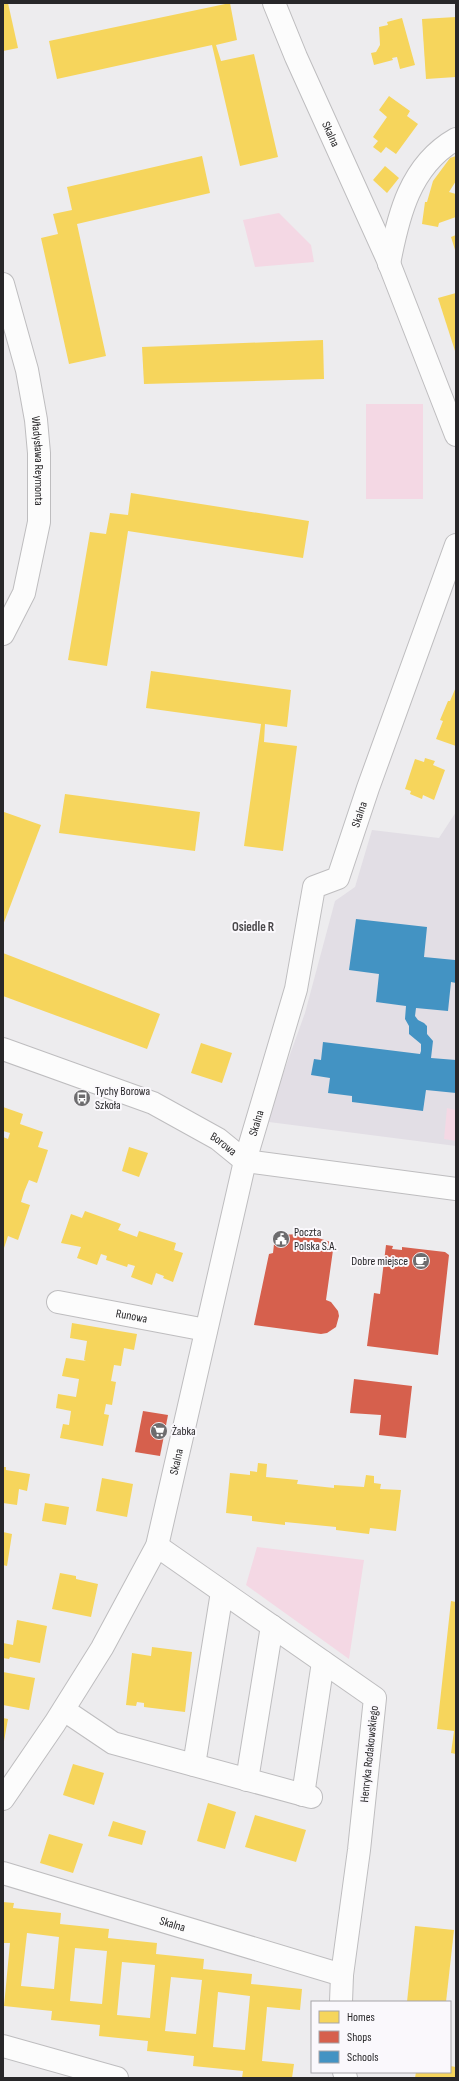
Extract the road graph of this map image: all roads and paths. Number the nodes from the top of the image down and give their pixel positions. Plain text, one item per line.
1 (274, 3) edge
2 (456, 139) edge
3 (389, 264) junction
4 (3, 284) edge
5 (456, 435) edge
6 (456, 545) edge
7 (3, 634) edge
8 (3, 1049) edge
9 (246, 1161) junction
10 (456, 1189) edge
11 (58, 1302) dead end
12 (206, 1330) junction
13 (157, 1546) junction
14 (222, 1592) junction
15 (272, 1626) junction
16 (323, 1662) junction
17 (60, 1716) junction
18 (194, 1765) junction
19 (247, 1780) junction
20 (3, 1799) edge
21 (3, 1873) edge
22 (342, 1975) junction
23 (340, 2001) edge
24 (3, 2046) edge
25 (117, 2078) edge

1 - 3 street, Skalna
2 - 3 street
3 - 5 street, Skalna
4 - 7 street, Władysława Reymonta
6 - 9 street, Skalna
8 - 9 street, Borowa
9 - 10 street, Borowa
9 - 12 street, Skalna
11 - 12 street, Runowa
12 - 13 street, Skalna
13 - 14 street, Henryka Rodakowskiego
13 - 17 street, Skalna
14 - 15 street, Henryka Rodakowskiego
14 - 18 street
15 - 16 street, Henryka Rodakowskiego
15 - 19 street
16 - 19 street
16 - 22 street, Henryka Rodakowskiego
17 - 18 street
17 - 20 street, Skalna
18 - 19 street
21 - 22 street, Skalna
22 - 23 street, Henryka Rodakowskiego
24 - 25 street

